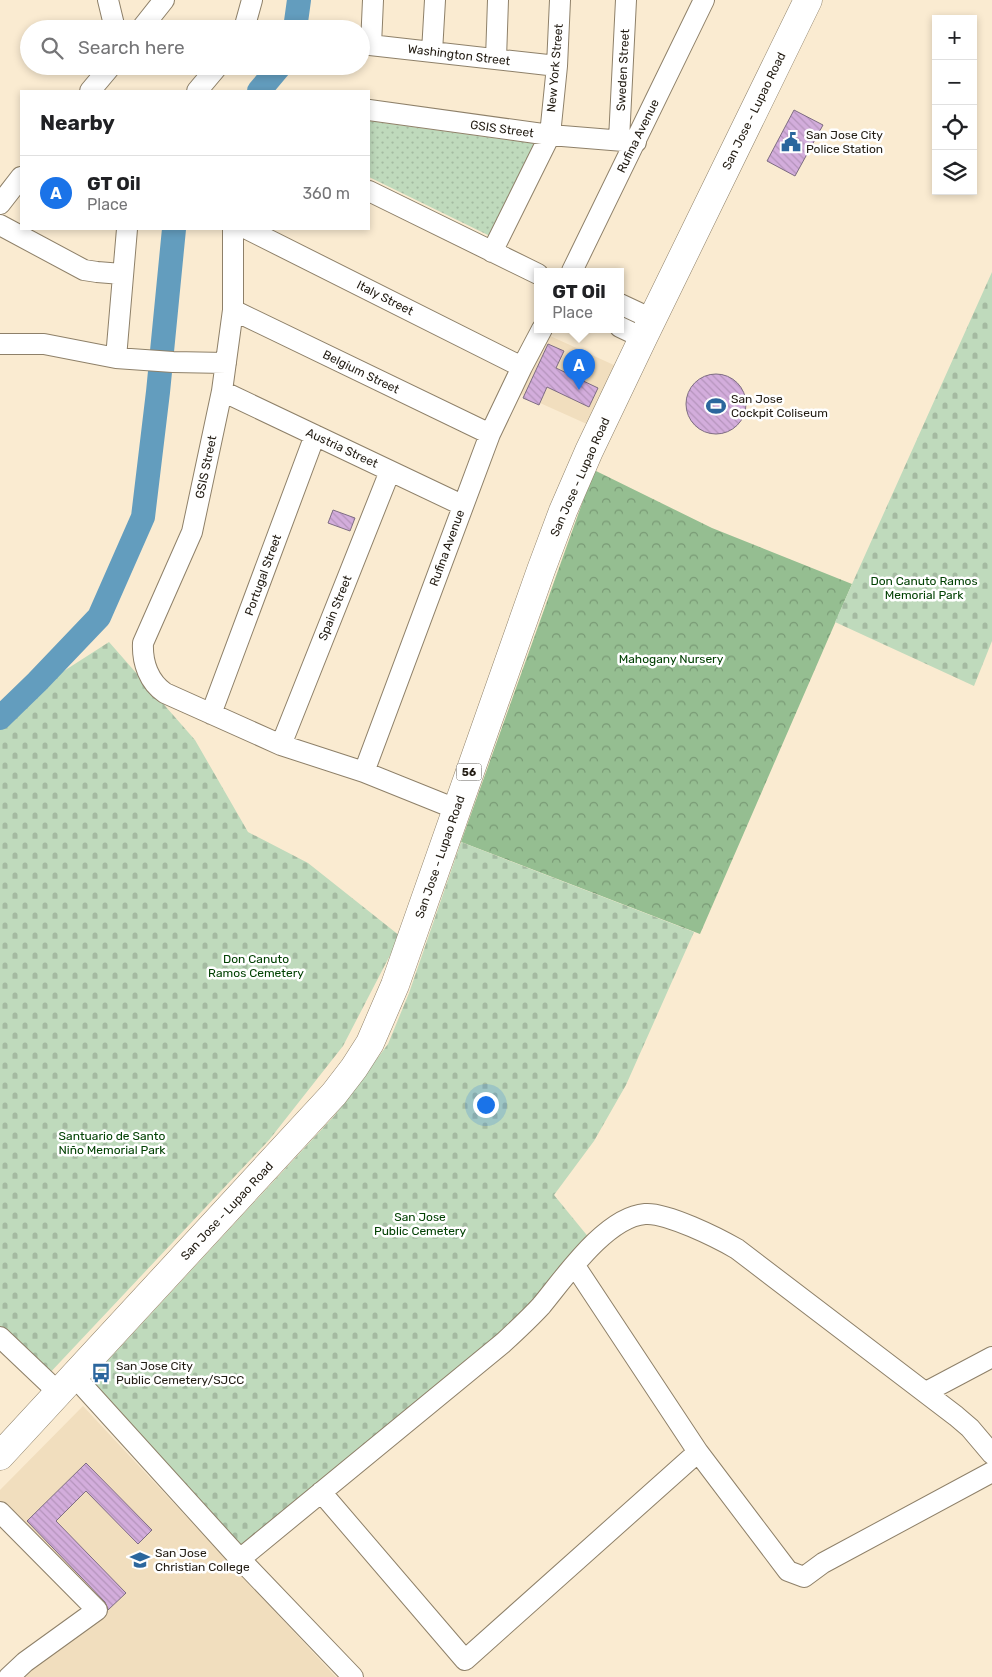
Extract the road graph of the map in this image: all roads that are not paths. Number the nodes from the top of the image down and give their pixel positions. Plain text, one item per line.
1 (108, 0) edge
2 (164, 0) edge
3 (252, 0) edge
4 (373, 0) edge
5 (435, 0) edge
6 (498, 0) edge
7 (560, 0) edge
8 (626, 0) edge
9 (689, 0) edge
10 (704, 0) edge
11 (808, 0) edge
12 (113, 20) edge
13 (148, 20) edge
14 (246, 20) edge
15 (370, 20) edge
16 (687, 35) junction
17 (370, 44) edge
18 (432, 52) junction
19 (496, 59) junction
20 (556, 66) junction
21 (103, 75) edge
22 (210, 75) edge
23 (91, 90) edge
24 (198, 90) edge
25 (370, 110) edge
26 (550, 135) junction
27 (627, 141) junction
28 (20, 178) edge
29 (370, 191) edge
30 (0, 204) edge
31 (0, 225) edge
32 (127, 230) edge
33 (233, 230) edge
34 (249, 230) edge
35 (492, 252) junction
36 (573, 268) edge
37 (534, 272) edge
38 (122, 274) junction
39 (624, 309) edge
40 (233, 310) junction
41 (638, 328) edge
42 (540, 333) edge
43 (0, 344) edge
44 (116, 358) junction
45 (226, 363) junction
46 (522, 367) junction
47 (222, 391) junction
48 (490, 434) junction
49 (315, 435) junction
50 (390, 471) junction
51 (462, 505) junction
52 (211, 714) junction
53 (281, 746) junction
54 (364, 772) junction
55 (456, 809) junction
56 (575, 1266) junction
57 (0, 1337) edge
58 (992, 1357) edge
59 (66, 1385) junction
60 (926, 1392) junction
61 (698, 1452) junction
62 (992, 1454) edge
63 (0, 1456) edge
64 (992, 1472) edge
65 (321, 1492) junction
66 (0, 1512) edge
67 (240, 1559) junction
68 (9, 1677) edge
69 (353, 1677) edge

1 - 12 street
2 - 13 street
3 - 14 street
4 - 15 street
5 - 18 street
6 - 19 street
7 - 20 street, New York Street
8 - 27 street, Sweden Street
9 - 16 street
10 - 16 street, Rufina Avenue
11 - 41 highway, San Jose - Lupao Road / 56
16 - 27 street, Rufina Avenue
17 - 18 street, Washington Street
18 - 19 street, Washington Street
19 - 20 street, Washington Street
20 - 26 street, New York Street
21 - 23 street
22 - 24 street
25 - 26 street, GSIS Street
26 - 27 street, GSIS Street
26 - 35 street
27 - 36 street, Rufina Avenue
28 - 30 street
29 - 35 street
31 - 38 street
32 - 38 street
33 - 40 street, GSIS Street
34 - 46 street, Italy Street
35 - 37 street
38 - 44 street
39 - 41 street
40 - 45 street, GSIS Street
40 - 48 street, Belgium Street
41 - 55 highway, San Jose - Lupao Road / 56
42 - 46 street, Rufina Avenue
43 - 44 street
44 - 45 street
45 - 47 street, GSIS Street
46 - 48 street, Rufina Avenue
47 - 49 street, Austria Street
47 - 52 street, GSIS Street
48 - 51 street, Rufina Avenue
49 - 50 street, Austria Street
49 - 52 street, Portugal Street
50 - 51 street, Austria Street
50 - 53 street, Spain Street
51 - 54 street, Rufina Avenue
52 - 53 street
53 - 54 street
54 - 55 street
55 - 59 highway, San Jose - Lupao Road / 56
56 - 60 street
56 - 61 street
56 - 65 street
57 - 59 street
58 - 60 street
59 - 63 highway, San Jose - Lupao Road / 56
59 - 67 street
60 - 62 street
61 - 64 street
61 - 65 street
65 - 67 street
66 - 68 street
67 - 69 street

